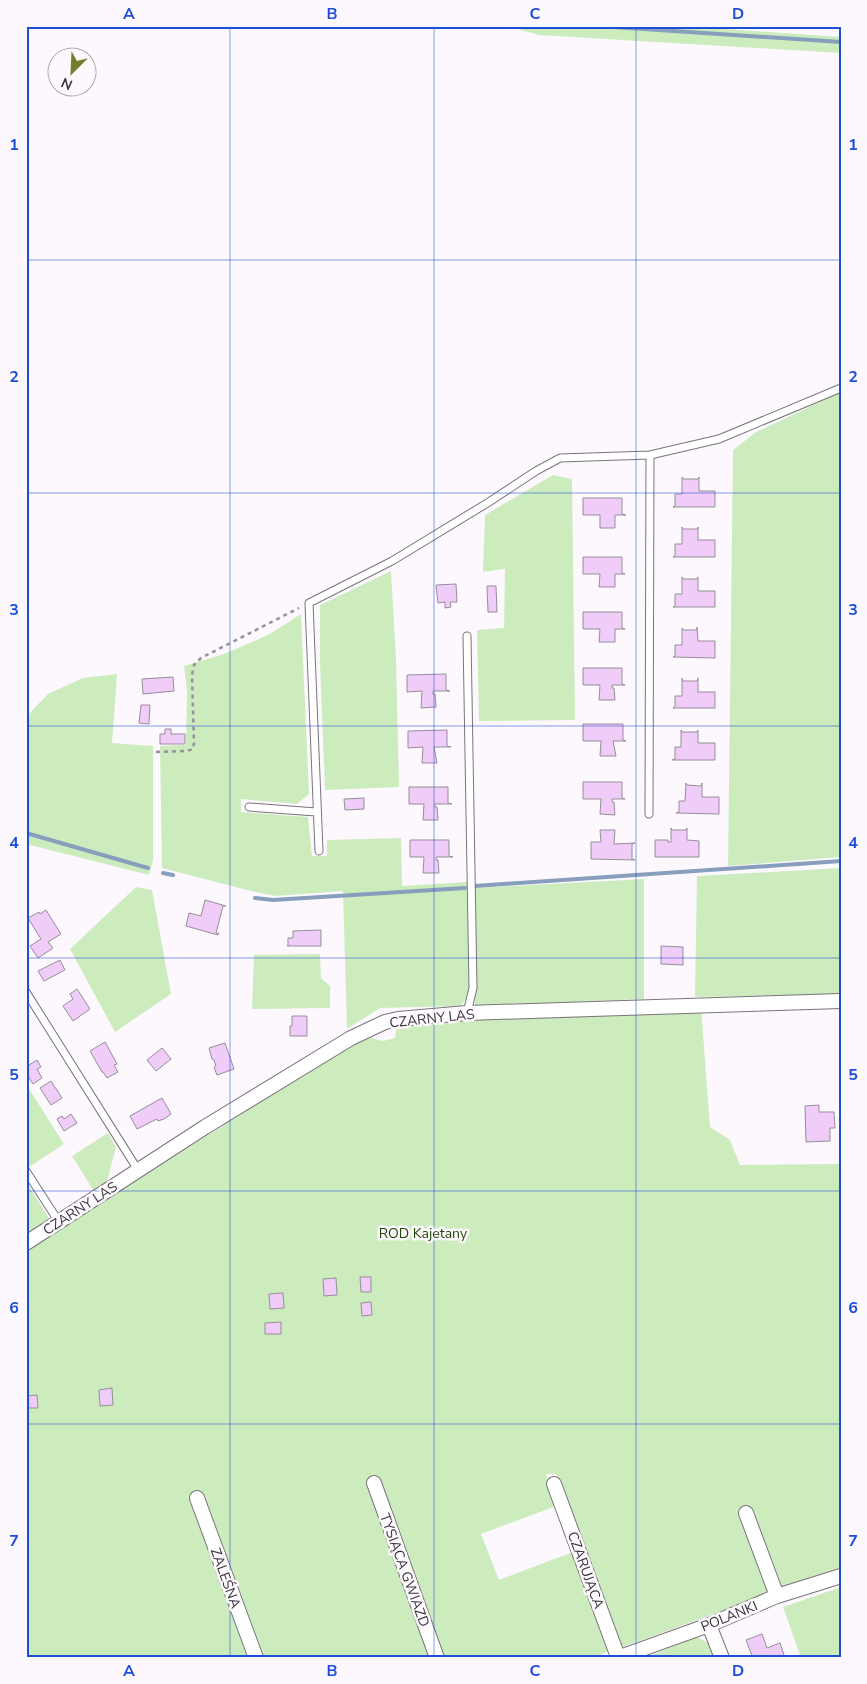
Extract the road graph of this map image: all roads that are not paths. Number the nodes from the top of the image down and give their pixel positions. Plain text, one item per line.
1 (841, 388) edge
2 (650, 455) junction
3 (467, 636) dead end
4 (249, 807) dead end
5 (316, 812) junction
6 (649, 814) dead end
7 (319, 851) dead end
8 (26, 992) edge
9 (841, 1000) edge
10 (467, 1014) junction
11 (138, 1170) junction
12 (26, 1171) edge
13 (59, 1222) junction
14 (26, 1243) edge
15 (374, 1483) dead end
16 (554, 1484) dead end
17 (197, 1498) dead end
18 (746, 1513) dead end
19 (841, 1576) edge
20 (777, 1596) junction
21 (709, 1625) junction
22 (256, 1658) edge
23 (437, 1658) edge
24 (617, 1658) edge
25 (722, 1658) edge

1 - 2 lane
2 - 5 lane
2 - 6 lane
3 - 10 lane
4 - 5 lane
5 - 7 lane
8 - 11 lane
9 - 10 street, CZARNY LAS
10 - 11 street, CZARNY LAS
11 - 13 street, CZARNY LAS
12 - 13 lane
13 - 14 street, CZARNY LAS
15 - 23 street, TYSIĄCA GWIAZD
16 - 24 street, CZARUJĄCA
17 - 22 street, ZALEŚNA
18 - 20 street
19 - 20 street, POLANKI
20 - 21 street, POLANKI
21 - 24 street, POLANKI
21 - 25 street

